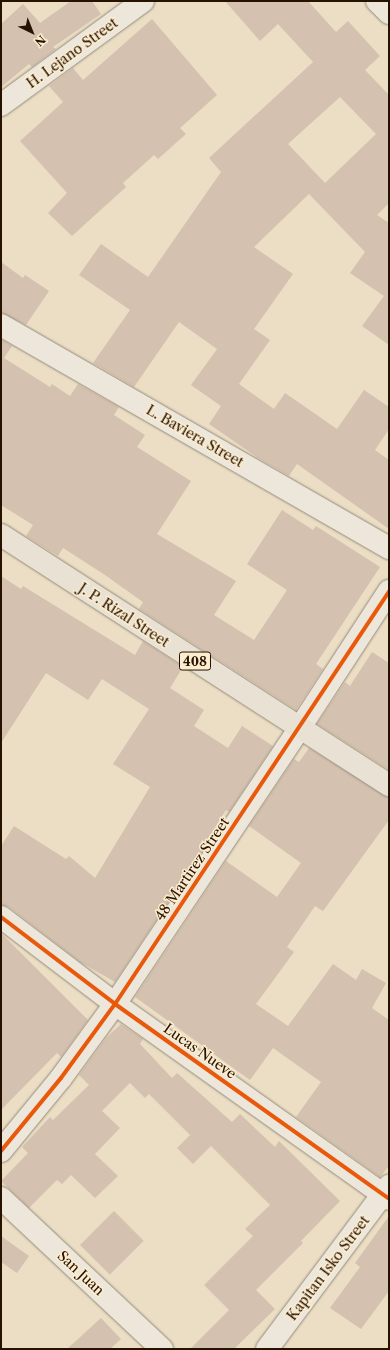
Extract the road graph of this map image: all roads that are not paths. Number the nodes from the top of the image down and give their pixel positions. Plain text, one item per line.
1 (143, 1) edge
2 (377, 1) edge
3 (389, 13) edge
4 (1, 105) edge
5 (1, 325) edge
6 (1, 535) edge
7 (389, 548) edge
8 (389, 591) edge
9 (299, 728) junction
10 (389, 785) edge
11 (1, 917) edge
12 (115, 1004) junction
13 (1, 1152) edge
14 (387, 1193) edge
15 (1, 1198) edge
16 (162, 1349) edge
17 (267, 1349) edge

1 - 4 street, H. Lejano Street
2 - 3 street
5 - 7 street, L. Baviera Street
6 - 9 main road, J. P. Rizal Street / 408
8 - 9 street, 48 Martirez Street
9 - 10 main road, J. P. Rizal Street / 408
9 - 12 street, 48 Martirez Street
11 - 12 street, Lucas Nueve
12 - 13 street, 48 Martirez Street
12 - 14 street, Lucas Nueve
14 - 17 street, Kapitan Isko Street
15 - 16 street, San Juan

